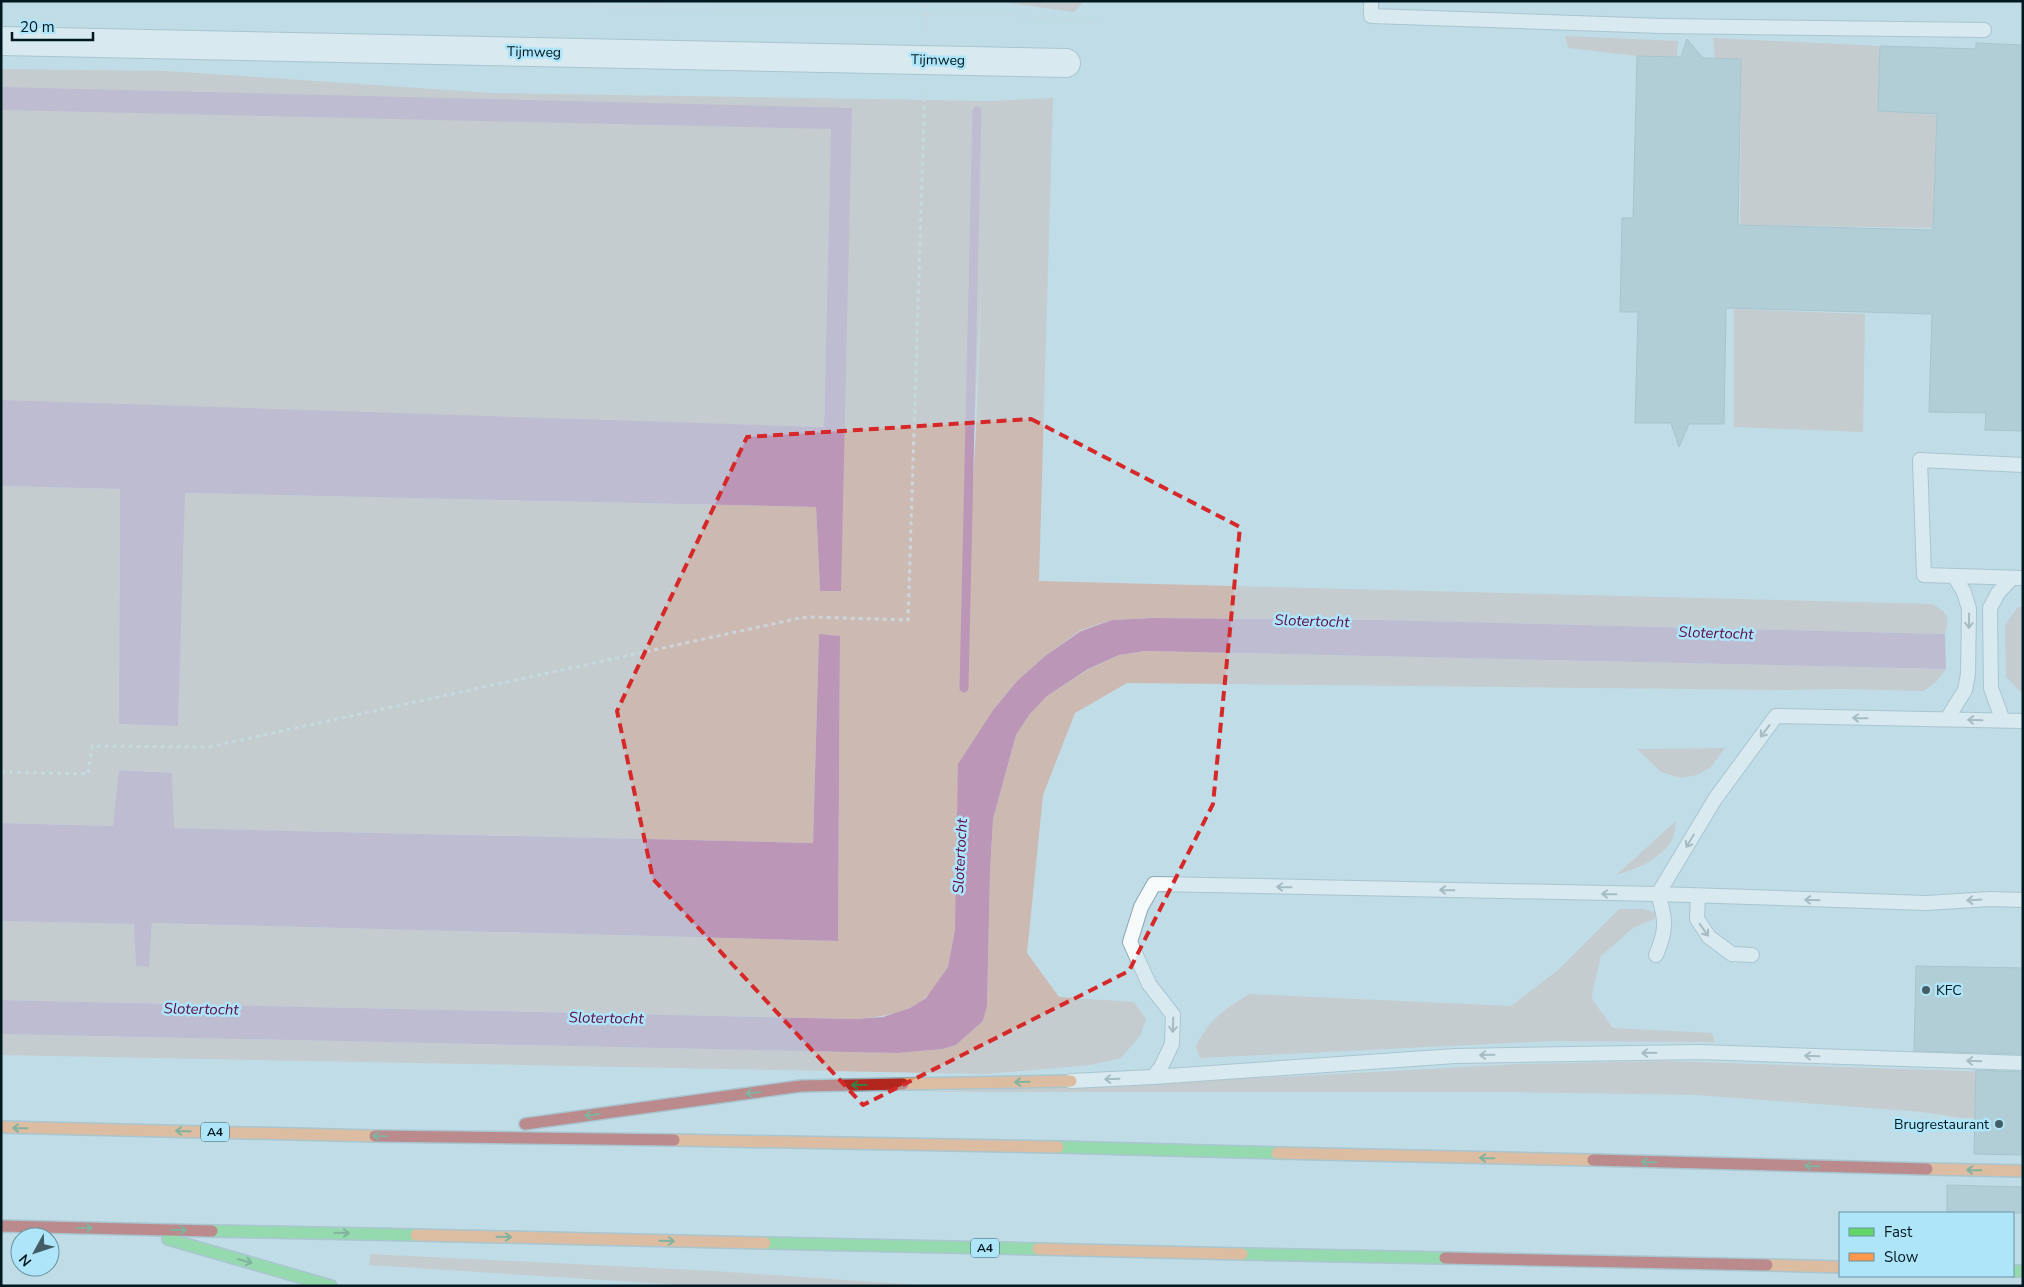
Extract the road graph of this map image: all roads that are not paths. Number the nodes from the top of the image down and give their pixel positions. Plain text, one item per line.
1 (1371, 1) edge
2 (1984, 30) dead end
3 (1, 41) edge
4 (1066, 63) dead end
5 (2023, 465) edge
6 (1954, 576) junction
7 (2017, 578) edge
8 (1947, 719) junction
9 (2003, 721) junction
10 (2023, 721) edge
11 (1658, 894) junction
12 (1698, 896) junction
13 (2023, 900) edge
14 (1656, 955) dead end
15 (1752, 955) dead end
16 (2023, 1063) edge
17 (1153, 1078) junction
18 (1070, 1081) joint
19 (1, 1127) edge
20 (429, 1137) junction
21 (2023, 1171) edge
22 (1, 1226) edge
23 (130, 1229) junction
24 (1839, 1267) edge
25 (331, 1286) edge

1 - 2 lane
3 - 4 street, Tijmweg
5 - 6 lane
6 - 7 lane
6 -> 8 lane
7 - 9 lane
9 -> 8 lane
8 -> 11 lane
9 - 10 lane
11 - 12 lane
11 - 14 lane
11 -> 17 lane
13 -> 12 lane
12 -> 15 lane
16 -> 17 lane, A4
17 -> 18 lane, A4
18 -> 20 highway, A4
20 -> 19 highway, A4
21 -> 20 highway, A4
22 -> 23 highway, A4
23 -> 24 highway, A4
23 -> 25 highway, A4

